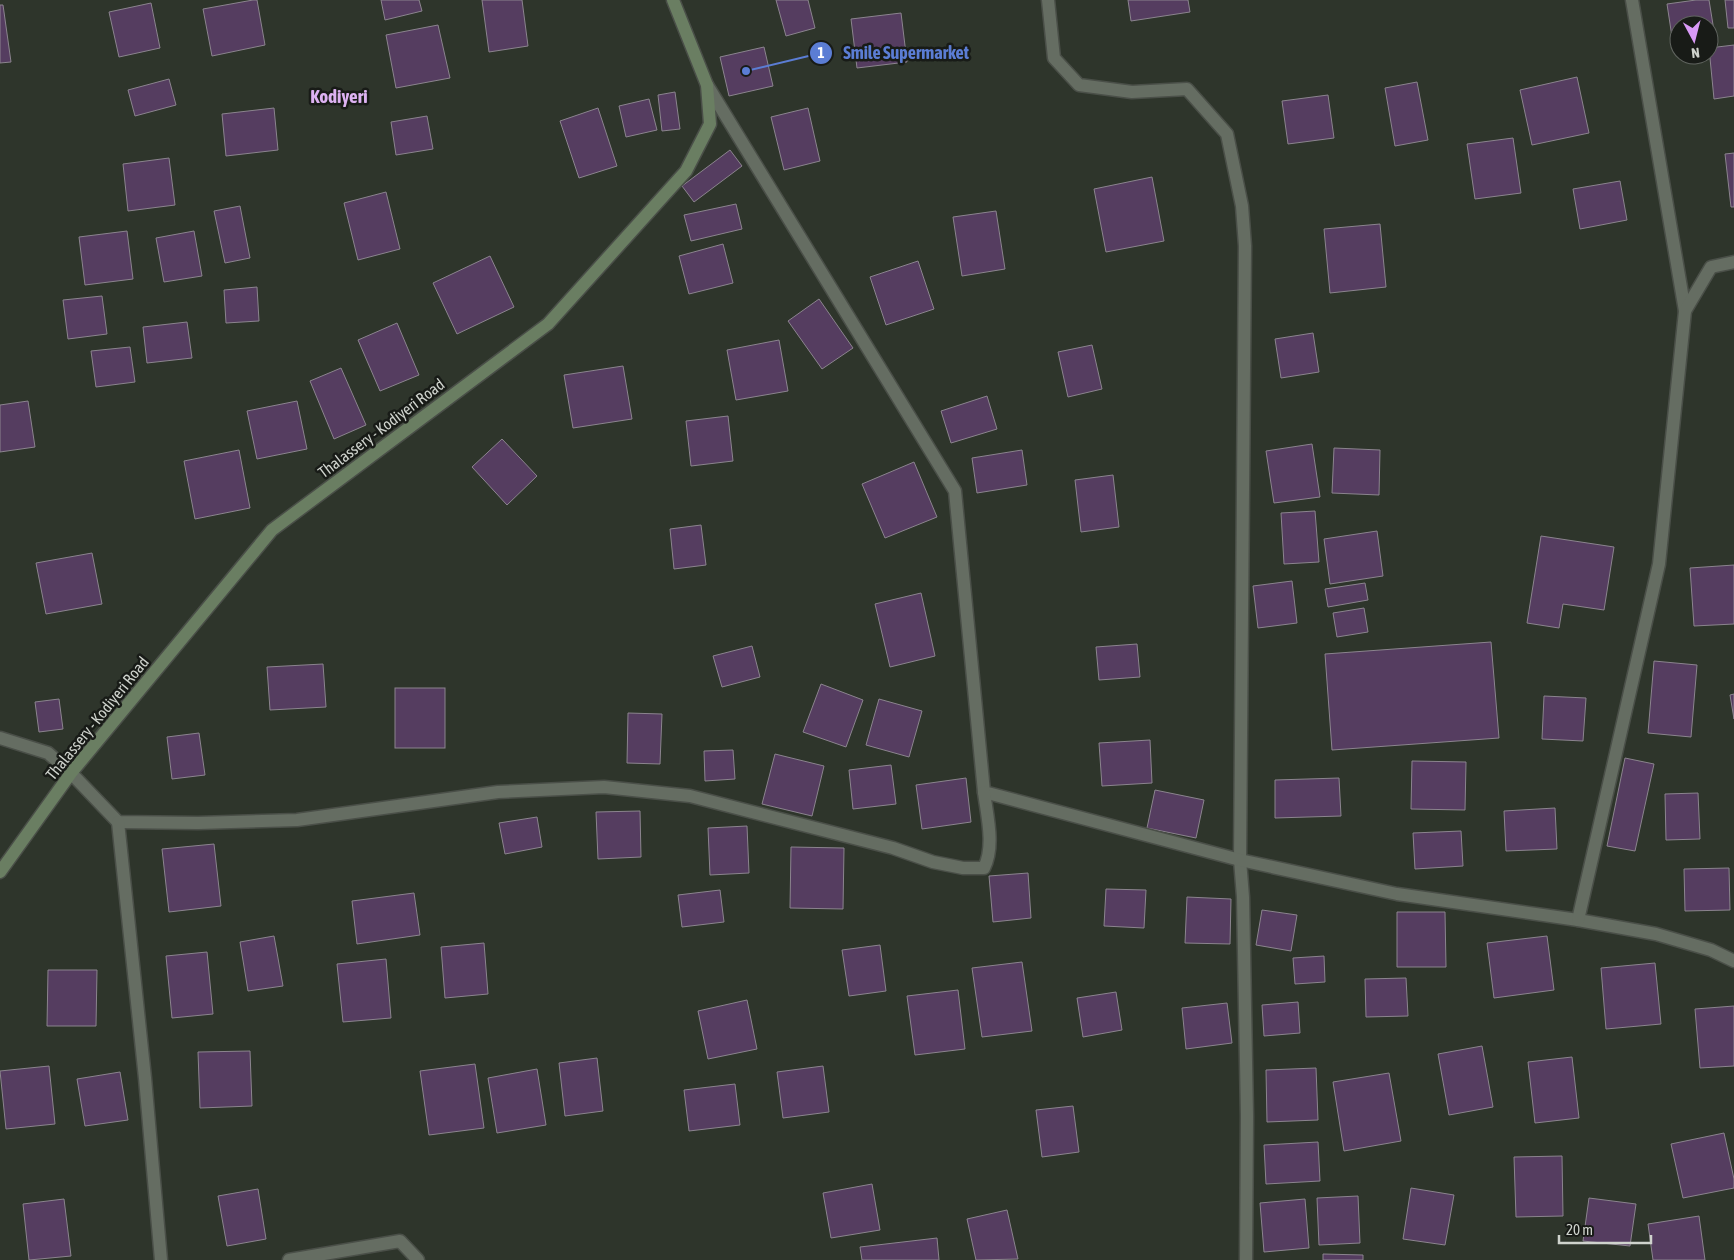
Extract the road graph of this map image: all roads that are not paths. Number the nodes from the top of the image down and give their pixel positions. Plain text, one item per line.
1 (673, 0) edge
2 (1048, 0) edge
3 (1632, 0) edge
4 (707, 85) junction
5 (1734, 262) edge
6 (1685, 311) junction
7 (0, 738) edge
8 (71, 773) junction
9 (984, 792) junction
10 (118, 822) junction
11 (1240, 860) junction
12 (0, 872) edge
13 (1578, 920) junction
14 (1734, 961) edge
15 (161, 1260) edge
16 (289, 1260) edge
17 (418, 1260) edge
18 (1246, 1260) edge

1 - 4 main road, Thalassery - Kodiyeri Road
2 - 11 street
3 - 6 street
4 - 8 main road, Thalassery - Kodiyeri Road
4 - 9 street
5 - 6 street
6 - 13 street
7 - 8 street
8 - 10 street
8 - 12 main road, Thalassery - Kodiyeri Road
9 - 10 street
9 - 11 street
10 - 15 street
11 - 13 street
11 - 18 street
13 - 14 street
16 - 17 street

